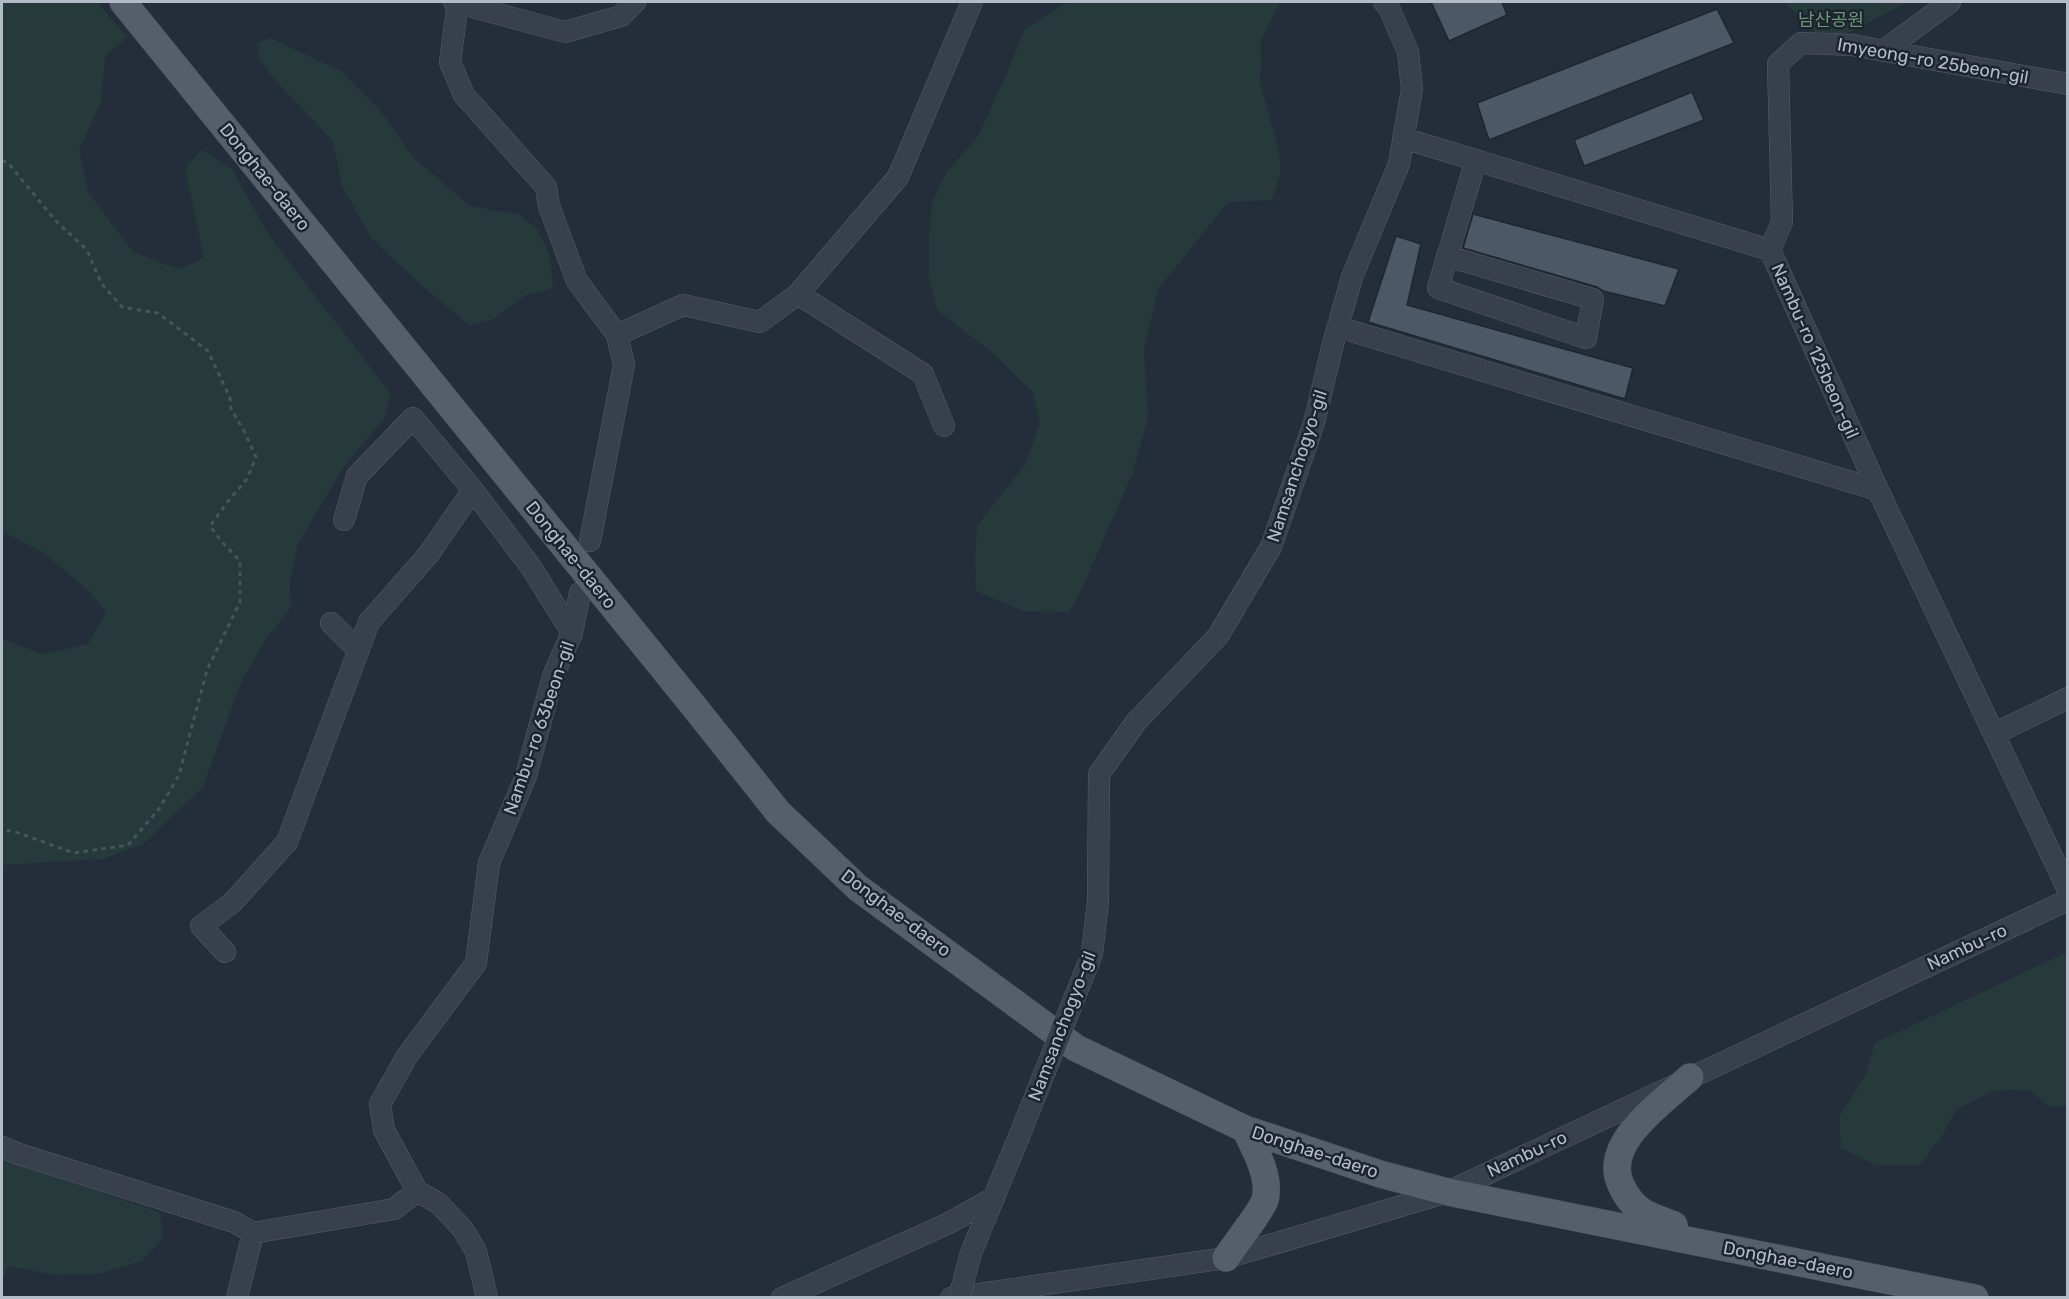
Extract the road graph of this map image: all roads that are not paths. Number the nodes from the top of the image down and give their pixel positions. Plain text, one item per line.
1 (456, 2) edge
2 (635, 2) edge
3 (972, 2) edge
4 (1384, 2) edge
5 (1950, 2) edge
6 (125, 4) edge
7 (1883, 51) junction
8 (2067, 84) edge
9 (1403, 138) junction
10 (1476, 160) junction
11 (1770, 250) junction
12 (1447, 256) junction
13 (798, 294) junction
14 (1338, 327) junction
15 (617, 335) junction
16 (944, 426) dead end
17 (473, 490) junction
18 (1878, 490) junction
19 (344, 520) dead end
20 (590, 541) dead end
21 (580, 593) dead end
22 (331, 623) dead end
23 (572, 633) junction
24 (358, 650) junction
25 (2067, 698) edge
26 (1994, 734) junction
27 (2067, 890) edge
28 (2067, 900) edge
29 (225, 952) dead end
30 (1690, 1077) junction
31 (1245, 1129) junction
32 (2, 1147) edge
33 (417, 1191) junction
34 (1448, 1192) junction
35 (994, 1198) junction
36 (253, 1233) junction
37 (1731, 1249) junction
38 (1226, 1258) junction
39 (237, 1298) edge
40 (487, 1298) edge
41 (782, 1298) edge
42 (951, 1298) edge
43 (959, 1298) edge
44 (1975, 1298) edge

1 - 2 street
1 - 15 street
3 - 13 street
4 - 9 street, Namsanchogyo-gil
5 - 7 street
6 - 31 main road, Donghae-daero
7 - 8 street, Imyeong-ro 25beon-gil
7 - 11 street, Imyeong-ro 25beon-gil
9 - 10 street, Nambu-ro 125beon-gil
9 - 14 street, Namsanchogyo-gil
10 - 11 street, Nambu-ro 125beon-gil
10 - 12 street
11 - 18 street, Nambu-ro 125beon-gil
12 - 12 street
13 - 15 street
13 - 16 street
14 - 18 street
14 - 35 street, Namsanchogyo-gil, bridge
15 - 20 street
17 - 19 street
17 - 23 street
17 - 24 street
18 - 26 street, Nambu-ro 125beon-gil
21 - 23 street, Nambu-ro 63beon-gil
22 - 24 street
23 - 33 street, Nambu-ro 63beon-gil
24 - 29 street
25 - 26 street
26 - 27 street, Nambu-ro 125beon-gil
28 - 30 street, Nambu-ro
30 - 34 street, Nambu-ro
30 - 37 main road
31 - 34 main road, Donghae-daero
31 - 38 main road
32 - 36 street
33 - 36 street
33 - 40 street, Nambu-ro 63beon-gil
34 - 37 main road, Donghae-daero
34 - 38 street, Nambu-ro
35 - 41 street
35 - 43 street, Namsanchogyo-gil, bridge
36 - 39 street
37 - 44 main road, Donghae-daero
38 - 42 street, Nambu-ro

